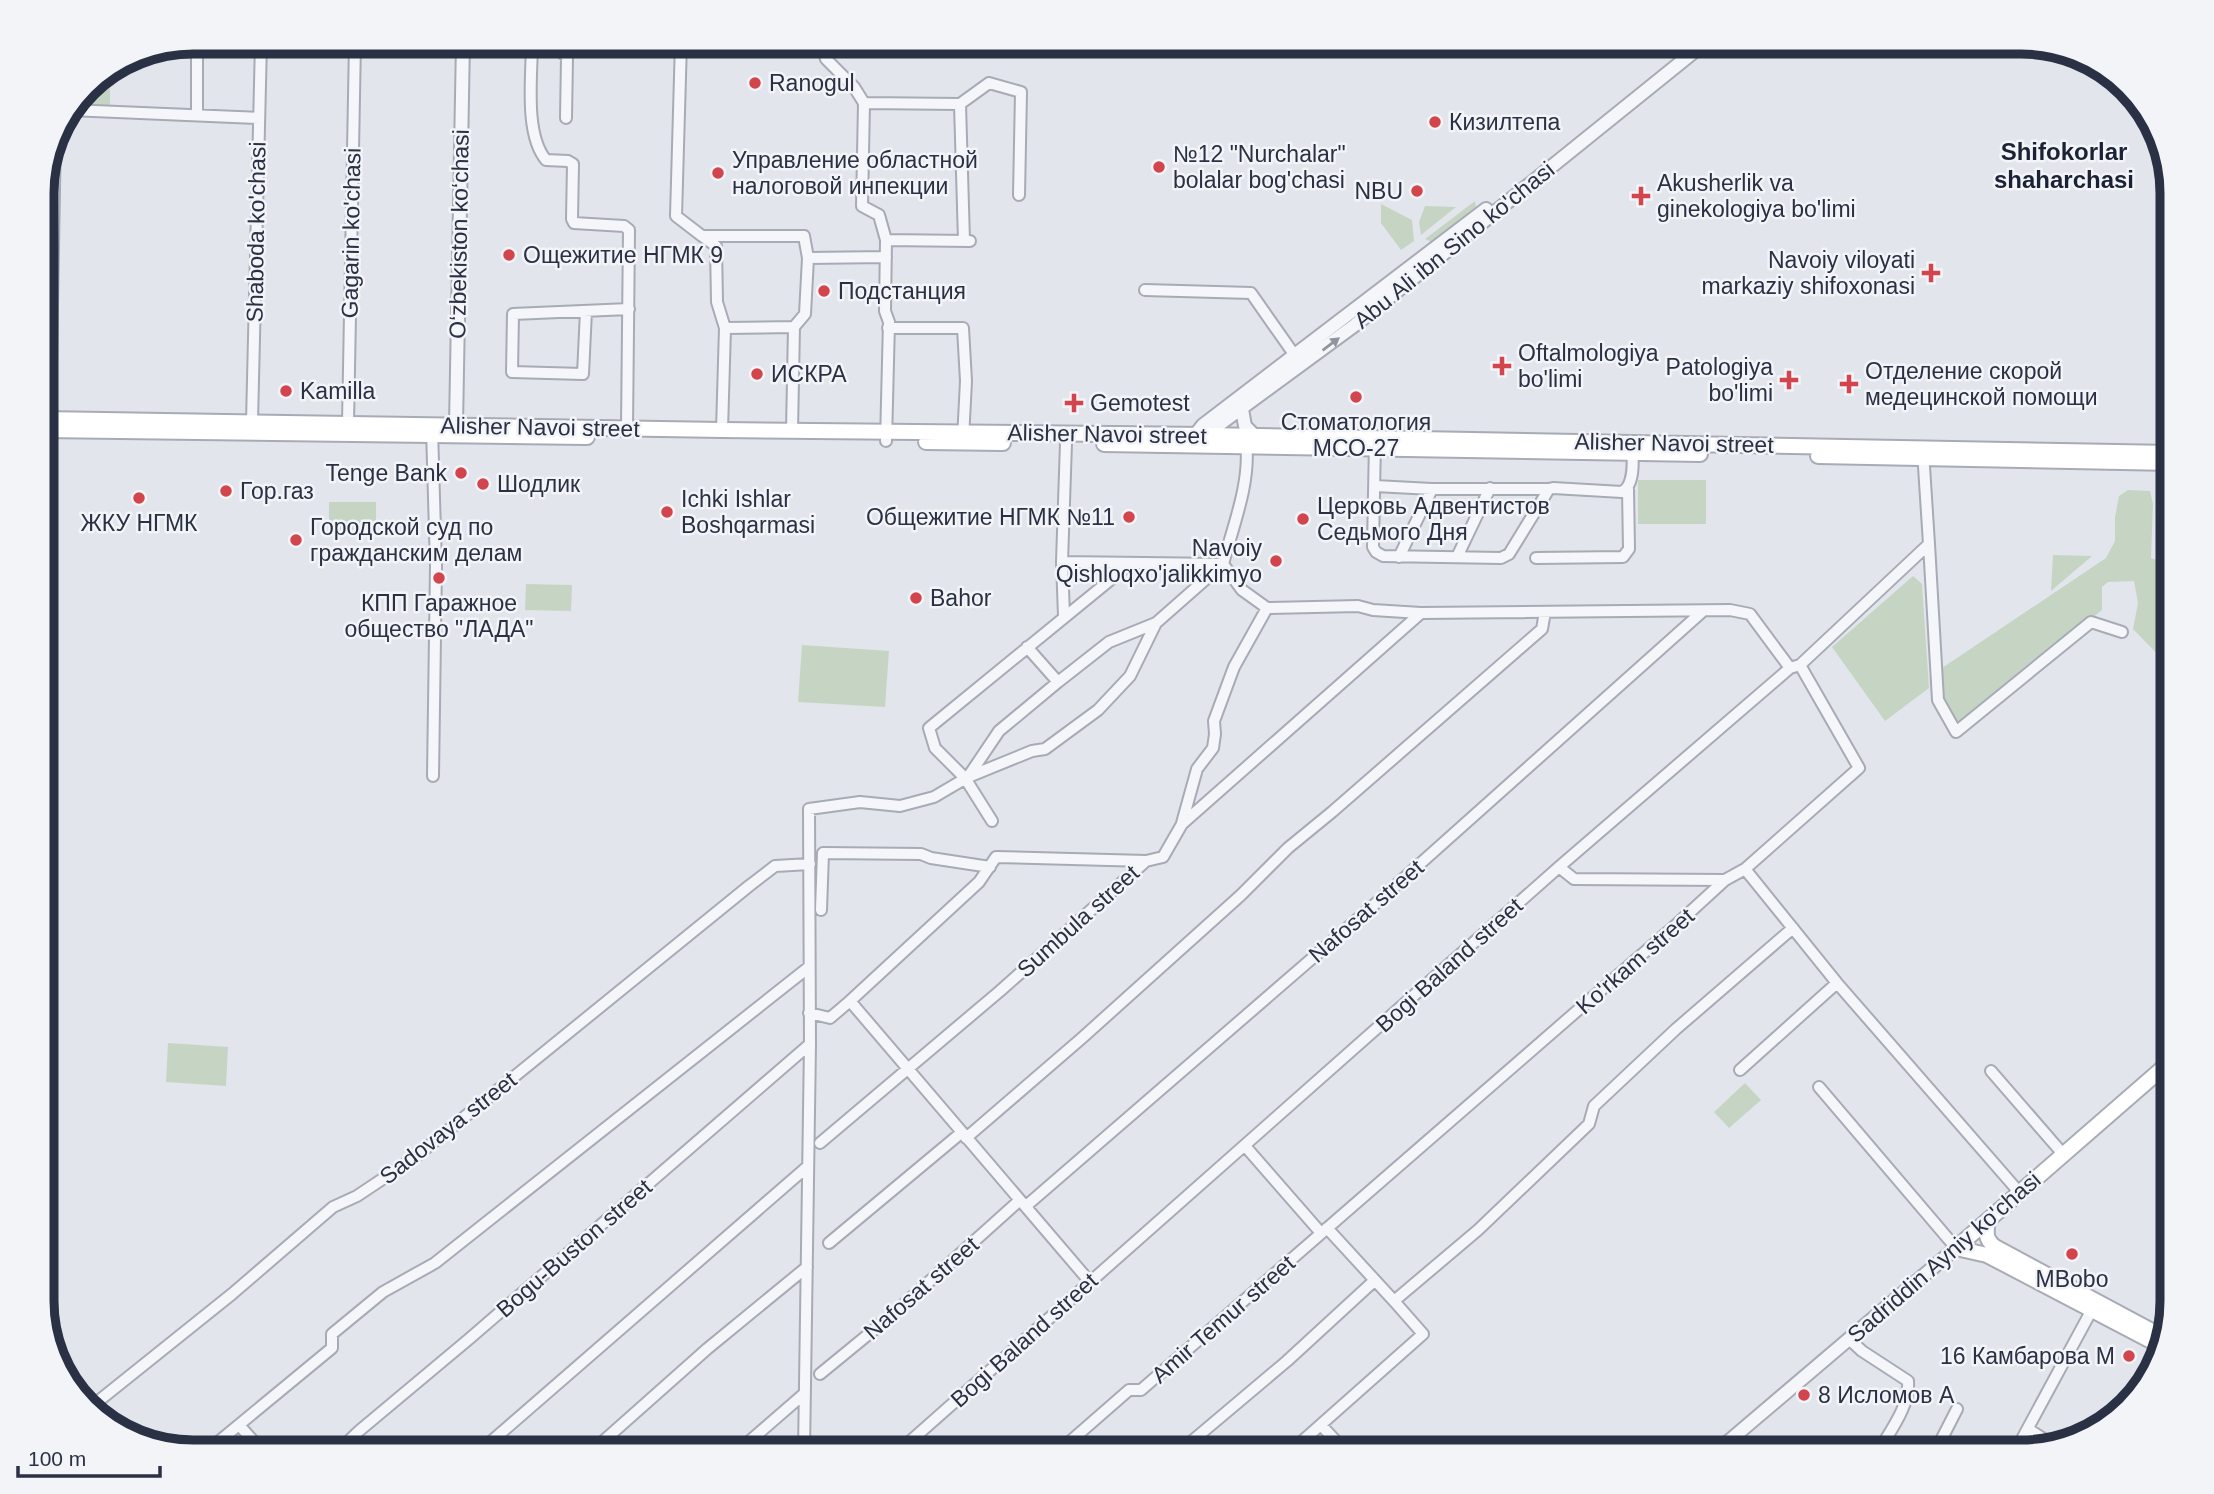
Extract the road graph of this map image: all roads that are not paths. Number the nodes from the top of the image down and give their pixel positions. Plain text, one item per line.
1 (197, 54) edge
2 (261, 54) edge
3 (355, 54) edge
4 (463, 54) edge
5 (532, 54) edge
6 (564, 54) edge
7 (681, 54) edge
8 (825, 54) edge
9 (1678, 54) edge
10 (864, 103) junction
11 (960, 104) junction
12 (82, 110) edge
13 (197, 115) junction
14 (259, 118) junction
15 (566, 118) dead end
16 (1019, 195) dead end
17 (702, 236) junction
18 (886, 240) junction
19 (886, 257) junction
20 (808, 258) junction
21 (1145, 290) dead end
22 (629, 309) junction
23 (586, 311) junction
24 (794, 327) junction
25 (725, 328) junction
26 (888, 328) junction
27 (1299, 361) junction
28 (1242, 409) junction
29 (55, 422) edge
30 (55, 422) edge
31 (251, 422) junction
32 (348, 424) junction
33 (456, 425) junction
34 (627, 428) junction
35 (722, 430) junction
36 (432, 431) junction
37 (792, 431) junction
38 (886, 436) junction
39 (963, 437) junction
40 (1249, 440) junction
41 (1198, 441) junction
42 (1066, 443) junction
43 (1376, 444) junction
44 (1632, 448) junction
45 (1923, 453) junction
46 (2160, 453) edge
47 (2160, 463) edge
48 (1375, 486) junction
49 (1490, 488) junction
50 (1432, 489) junction
51 (1549, 489) junction
52 (1628, 489) junction
53 (1929, 544) junction
54 (1399, 557) junction
55 (1457, 557) junction
56 (1536, 558) dead end
57 (1062, 562) junction
58 (1131, 562) junction
59 (1223, 564) junction
60 (1267, 608) junction
61 (1703, 611) junction
62 (1545, 612) junction
63 (1421, 613) junction
64 (1064, 615) junction
65 (1156, 623) junction
66 (2122, 632) dead end
67 (1027, 647) junction
68 (1795, 666) junction
69 (1058, 682) junction
70 (433, 776) dead end
71 (967, 778) junction
72 (992, 821) dead end
73 (1182, 824) junction
74 (1146, 861) junction
75 (810, 864) junction
76 (990, 867) junction
77 (1559, 867) junction
78 (1745, 869) junction
79 (1725, 880) junction
80 (821, 910) dead end
81 (1793, 928) junction
82 (809, 967) junction
83 (1837, 983) junction
84 (850, 1001) junction
85 (809, 1013) junction
86 (810, 1044) junction
87 (909, 1069) junction
88 (1740, 1070) dead end
89 (2160, 1070) edge
90 (1991, 1071) dead end
91 (1819, 1087) dead end
92 (963, 1136) junction
93 (820, 1143) dead end
94 (1245, 1146) junction
95 (2063, 1154) junction
96 (807, 1167) junction
97 (2019, 1192) junction
98 (1023, 1203) junction
99 (1988, 1220) junction
100 (1324, 1230) junction
101 (829, 1243) dead end
102 (1956, 1248) junction
103 (1991, 1251) junction
104 (807, 1268) junction
105 (1374, 1281) junction
106 (1090, 1282) junction
107 (1394, 1301) junction
108 (2094, 1306) junction
109 (2156, 1334) edge
110 (1849, 1339) junction
111 (2153, 1342) edge
112 (820, 1374) dead end
113 (805, 1393) junction
114 (98, 1402) edge
115 (1957, 1409) dead end
116 (239, 1425) junction
117 (1321, 1425) junction
118 (2028, 1429) junction
119 (2042, 1438) edge
120 (221, 1440) edge
121 (252, 1440) edge
122 (349, 1440) edge
123 (493, 1440) edge
124 (605, 1440) edge
125 (751, 1440) edge
126 (804, 1440) edge
127 (912, 1440) edge
128 (1072, 1440) edge
129 (1193, 1440) edge
130 (1304, 1440) edge
131 (1335, 1440) edge
132 (1730, 1440) edge
133 (1885, 1440) edge
134 (1941, 1440) edge
135 (2022, 1440) edge

1 - 13 street
2 - 14 street, Shaboda ko'chasi
3 - 32 street, Gagarin ko'chasi
4 - 33 street, O‘zbekiston ko‘chasi
5 - 22 street
6 - 15 street
7 - 17 street
8 - 10 street
9 - 27 street, Abu Ali ibn Sino ko'chasi
10 - 11 street
10 - 18 street
11 - 16 street
11 - 18 street
12 - 13 street
13 - 14 street
14 - 31 street, Shaboda ko'chasi
17 - 20 street
17 - 25 street
18 - 19 street
19 - 20 street
19 - 26 street
20 - 24 street
21 - 27 street
22 - 23 street
22 - 34 street
23 - 23 street
24 - 25 street
24 - 37 street
25 - 35 street
26 - 38 street
26 - 39 street
27 - 28 street, Abu Ali ibn Sino ko'chasi
27 - 41 street, Abu Ali ibn Sino ko'chasi
28 - 40 street
28 - 41 street, Abu Ali ibn Sino ko'chasi
29 - 31 main road, Alisher Navoi street
30 - 36 main road, Alisher Navoi street
31 - 32 main road, Alisher Navoi street
32 - 36 main road, Alisher Navoi street
33 - 34 main road, Alisher Navoi street
33 - 36 main road, Alisher Navoi street
34 - 35 main road, Alisher Navoi street
35 - 37 main road, Alisher Navoi street
36 - 38 main road, Alisher Navoi street
36 - 70 street
37 - 38 main road, Alisher Navoi street
38 - 39 main road, Alisher Navoi street
39 - 41 main road, Alisher Navoi street
39 - 42 main road, Alisher Navoi street
40 - 41 main road, Alisher Navoi street
40 - 43 main road, Alisher Navoi street
40 - 59 street
41 - 42 main road, Alisher Navoi street
42 - 57 street
43 - 44 main road, Alisher Navoi street
43 - 48 street
44 - 45 main road, Alisher Navoi street
44 - 52 street
45 - 46 main road, Alisher Navoi street
45 - 47 main road, Alisher Navoi street
45 - 53 street
48 - 50 street
48 - 54 street
49 - 50 street
49 - 51 street
49 - 55 street
50 - 54 street
51 - 52 street
51 - 55 street
52 - 56 street
53 - 66 street
53 - 68 street, Bogi Baland street
54 - 55 street
57 - 58 street
57 - 64 street
58 - 59 street
58 - 64 street
59 - 60 street
59 - 65 street
60 - 63 street
60 - 73 street
61 - 62 street
61 - 68 street
61 - 98 street, Nafosat street
62 - 63 street
62 - 92 street
63 - 73 street, Sumbula street
64 - 67 street
65 - 69 street
65 - 71 street
67 - 69 street
67 - 71 street
68 - 77 street, Bogi Baland street
68 - 78 street, Ko'rkam street
69 - 71 street
71 - 72 street
71 - 75 street
73 - 74 street, Sumbula street
74 - 76 street
74 - 87 street, Sumbula street
75 - 82 street
75 - 114 street, Sadovaya street
76 - 80 street
76 - 84 street
77 - 79 street
77 - 94 street, Bogi Baland street
78 - 79 street, Ko'rkam street
78 - 81 street
79 - 100 street, Ko'rkam street
81 - 83 street
81 - 107 street
82 - 85 street
82 - 116 street
83 - 88 street
83 - 97 street
84 - 85 street
84 - 87 street
85 - 86 street
86 - 96 street
86 - 122 street, Bogu-Buston street
87 - 92 street
87 - 93 street, Sumbula street
89 - 95 main road, Sadriddin Ayniy ko'chasi
90 - 95 street
91 - 102 street
92 - 98 street
92 - 101 street
94 - 100 street
94 - 106 street, Bogi Baland street
95 - 97 main road, Sadriddin Ayniy ko'chasi
96 - 104 street
96 - 123 street
97 - 99 main road, Sadriddin Ayniy ko'chasi
98 - 106 street
98 - 112 street, Nafosat street
99 - 102 main road, Sadriddin Ayniy ko'chasi
99 - 103 main road
100 - 105 street
100 - 128 street, Amir Temur street
102 - 103 main road
102 - 110 street, Sadriddin Ayniy ko'chasi
103 - 108 main road
104 - 113 street
104 - 124 street
105 - 107 street
105 - 129 street
106 - 127 street, Bogi Baland street
107 - 117 street
108 - 109 main road
108 - 111 main road
108 - 118 street
110 - 132 street, Sadriddin Ayniy ko'chasi
110 - 133 street
113 - 125 street
113 - 126 street
115 - 134 street
116 - 120 street
116 - 121 street
117 - 130 street
117 - 131 street
118 - 119 street
118 - 135 street

